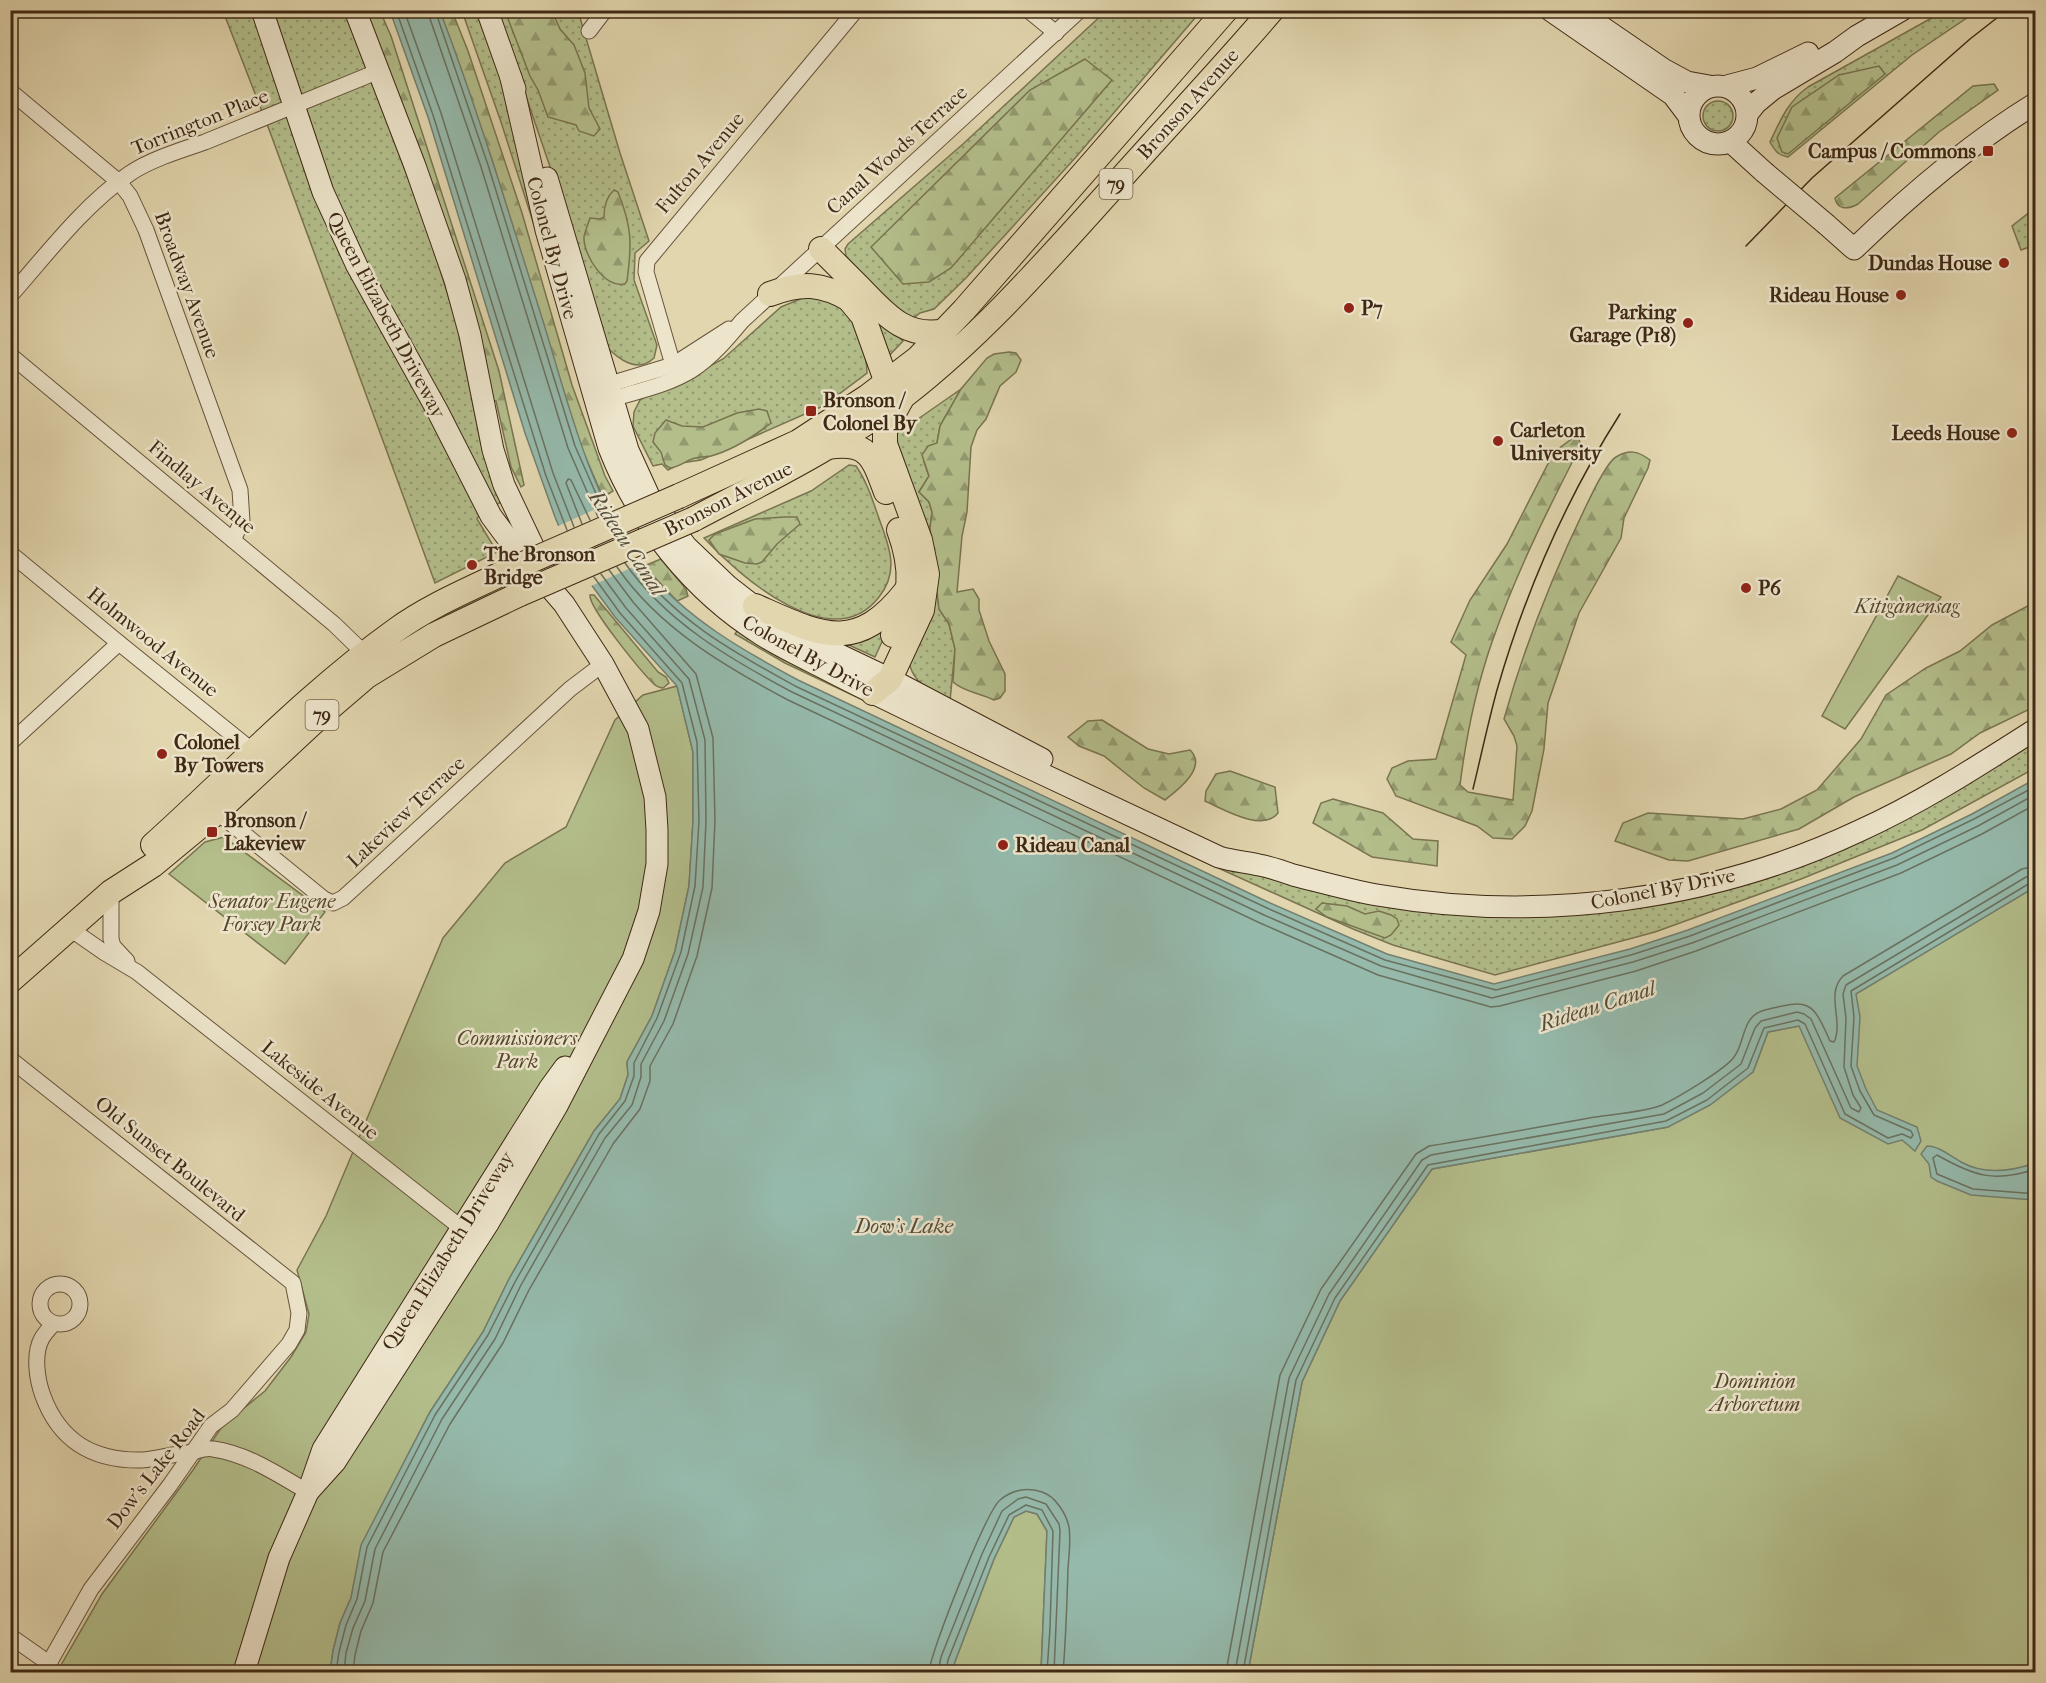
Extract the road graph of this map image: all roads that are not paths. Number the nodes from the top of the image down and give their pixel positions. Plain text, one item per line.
1 (262, 10) edge
2 (355, 10) edge
3 (487, 10) edge
4 (605, 10) edge
5 (856, 10) edge
6 (1028, 10) edge
7 (1080, 10) edge
8 (1226, 10) edge
9 (1272, 10) edge
10 (1288, 10) edge
11 (1550, 10) edge
12 (1577, 10) edge
13 (1902, 10) edge
14 (589, 31) dead end
15 (1056, 33) junction
16 (1857, 36) junction
17 (1234, 53) junction
18 (379, 72) junction
19 (1718, 86) junction
20 (10, 91) edge
21 (2036, 103) edge
22 (293, 106) junction
23 (1748, 113) junction
24 (1688, 115) junction
25 (1731, 142) junction
26 (119, 182) junction
27 (815, 254) junction
28 (770, 294) junction
29 (10, 296) edge
30 (850, 300) junction
31 (742, 321) junction
32 (945, 331) junction
33 (10, 355) edge
34 (673, 365) junction
35 (895, 389) junction
36 (604, 394) junction
37 (828, 447) junction
38 (233, 540) junction
39 (10, 553) edge
40 (909, 587) junction
41 (557, 595) junction
42 (755, 606) junction
43 (118, 643) junction
44 (364, 654) junction
45 (603, 664) junction
46 (880, 682) junction
47 (2036, 729) edge
48 (10, 744) edge
49 (261, 758) junction
50 (210, 806) junction
51 (111, 892) junction
52 (69, 928) junction
53 (136, 972) junction
54 (10, 981) edge
55 (10, 1059) edge
56 (470, 1234) junction
57 (296, 1297) joint
58 (53, 1324) dead end
59 (192, 1453) junction
60 (308, 1492) junction
61 (10, 1636) edge
62 (47, 1668) edge
63 (244, 1672) edge

1 - 22 main road, Queen Elizabeth Driveway
2 - 18 main road, Queen Elizabeth Driveway
3 - 36 main road, Colonel By Drive
4 - 14 street
5 - 34 street, Fulton Avenue
6 - 15 street
7 - 15 street, Canal Woods Terrace
8 - 32 main road, Bronson Avenue / 79
9 - 17 main road, Bronson Avenue / 79
10 - 17 main road
11 - 24 main road
12 - 19 main road
13 - 16 main road
15 - 27 street, Canal Woods Terrace
16 - 19 main road
16 - 23 main road
17 - 35 main road, Bronson Avenue / 79
18 - 22 street, Torrington Place
18 - 41 main road, Queen Elizabeth Driveway
19 - 23 main road
19 - 24 main road
20 - 26 street, Broadway Avenue
21 - 25 main road, bridge
22 - 26 street, Torrington Place
22 - 41 main road, Queen Elizabeth Driveway
23 - 25 main road
24 - 25 main road
26 - 29 street, Torrington Place
26 - 38 street, Broadway Avenue
27 - 28 street, Canal Woods Terrace
27 - 30 main road
27 - 32 main road
28 - 30 main road
28 - 31 street, Canal Woods Terrace
30 - 35 main road
31 - 34 street, Canal Woods Terrace
31 - 36 street, Canal Woods Terrace
32 - 35 main road, Bronson Avenue / 79
33 - 38 street, Findlay Avenue
34 - 36 street, Canal Woods Terrace
35 - 37 main road, Bronson Avenue / 79
35 - 44 main road, Bronson Avenue / 79, bridge
35 - 46 main road
36 - 42 main road, Colonel By Drive
36 - 46 main road, Colonel By Drive
37 - 40 main road
37 - 49 main road, Bronson Avenue / 79, bridge
38 - 44 street, Findlay Avenue
39 - 43 street, Holmwood Avenue
40 - 42 main road
40 - 46 main road
41 - 45 main road, Queen Elizabeth Driveway
42 - 46 main road, Colonel By Drive
43 - 48 street
43 - 49 street, Holmwood Avenue
44 - 49 main road, Bronson Avenue / 79
45 - 50 street, Lakeview Terrace
45 - 56 main road, Queen Elizabeth Driveway
46 - 47 main road, Colonel By Drive
49 - 50 main road, Bronson Avenue / 79
50 - 51 main road, Bronson Avenue / 79
51 - 52 main road, Bronson Avenue / 79
51 - 53 street, Lakeside Avenue
52 - 53 street, Lakeside Avenue
52 - 54 main road, Bronson Avenue / 79
53 - 56 street, Lakeside Avenue
55 - 57 street, Old Sunset Boulevard
56 - 60 main road, Queen Elizabeth Driveway
57 - 59 street, Dow's Lake Road
58 - 59 street
59 - 60 street
59 - 62 street, Dow's Lake Road
60 - 63 main road, Queen Elizabeth Driveway
61 - 62 street

